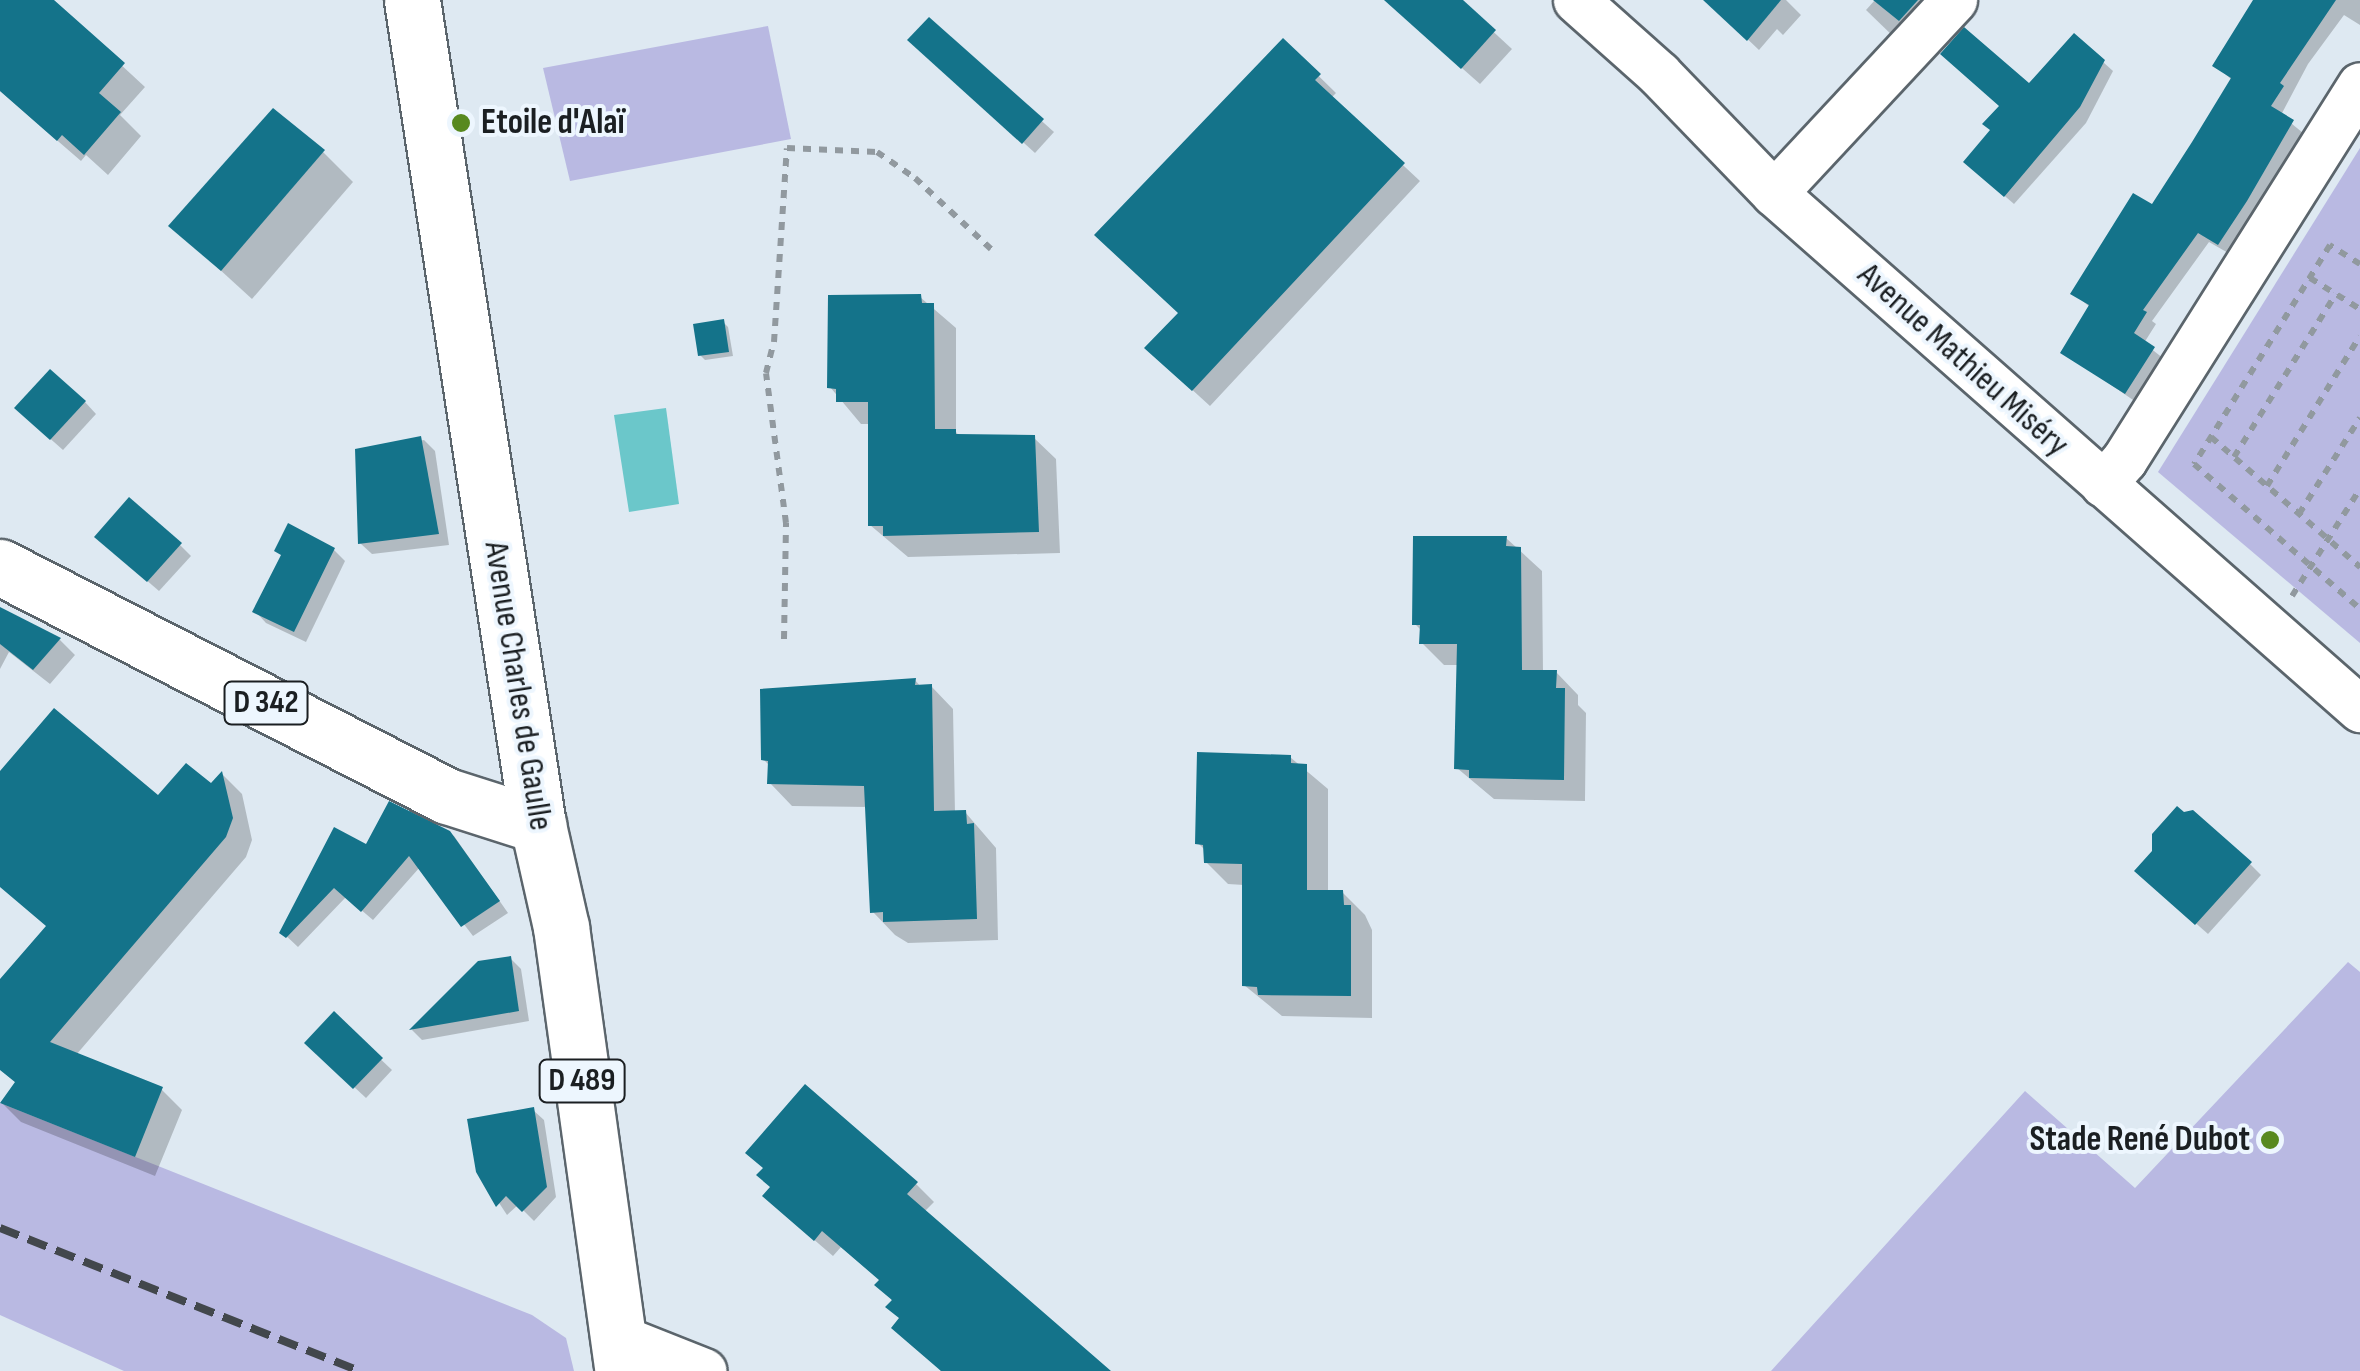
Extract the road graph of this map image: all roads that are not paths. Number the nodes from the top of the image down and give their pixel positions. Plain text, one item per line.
1 (412, 0) edge
2 (1576, 0) edge
3 (1954, 0) edge
4 (2360, 85) edge
5 (1774, 192) junction
6 (2102, 484) junction
7 (0, 567) edge
8 (2360, 710) edge
9 (538, 825) junction
10 (620, 1354) edge
11 (704, 1371) edge

1 - 9 main road, Avenue Charles de Gaulle / D 489
2 - 5 street, Avenue Mathieu Miséry
3 - 5 street
4 - 6 street
5 - 6 street, Avenue Mathieu Miséry
6 - 8 street, Avenue Mathieu Miséry
7 - 9 main road, D 342
9 - 10 main road, Avenue Charles de Gaulle / D 489
10 - 11 street

